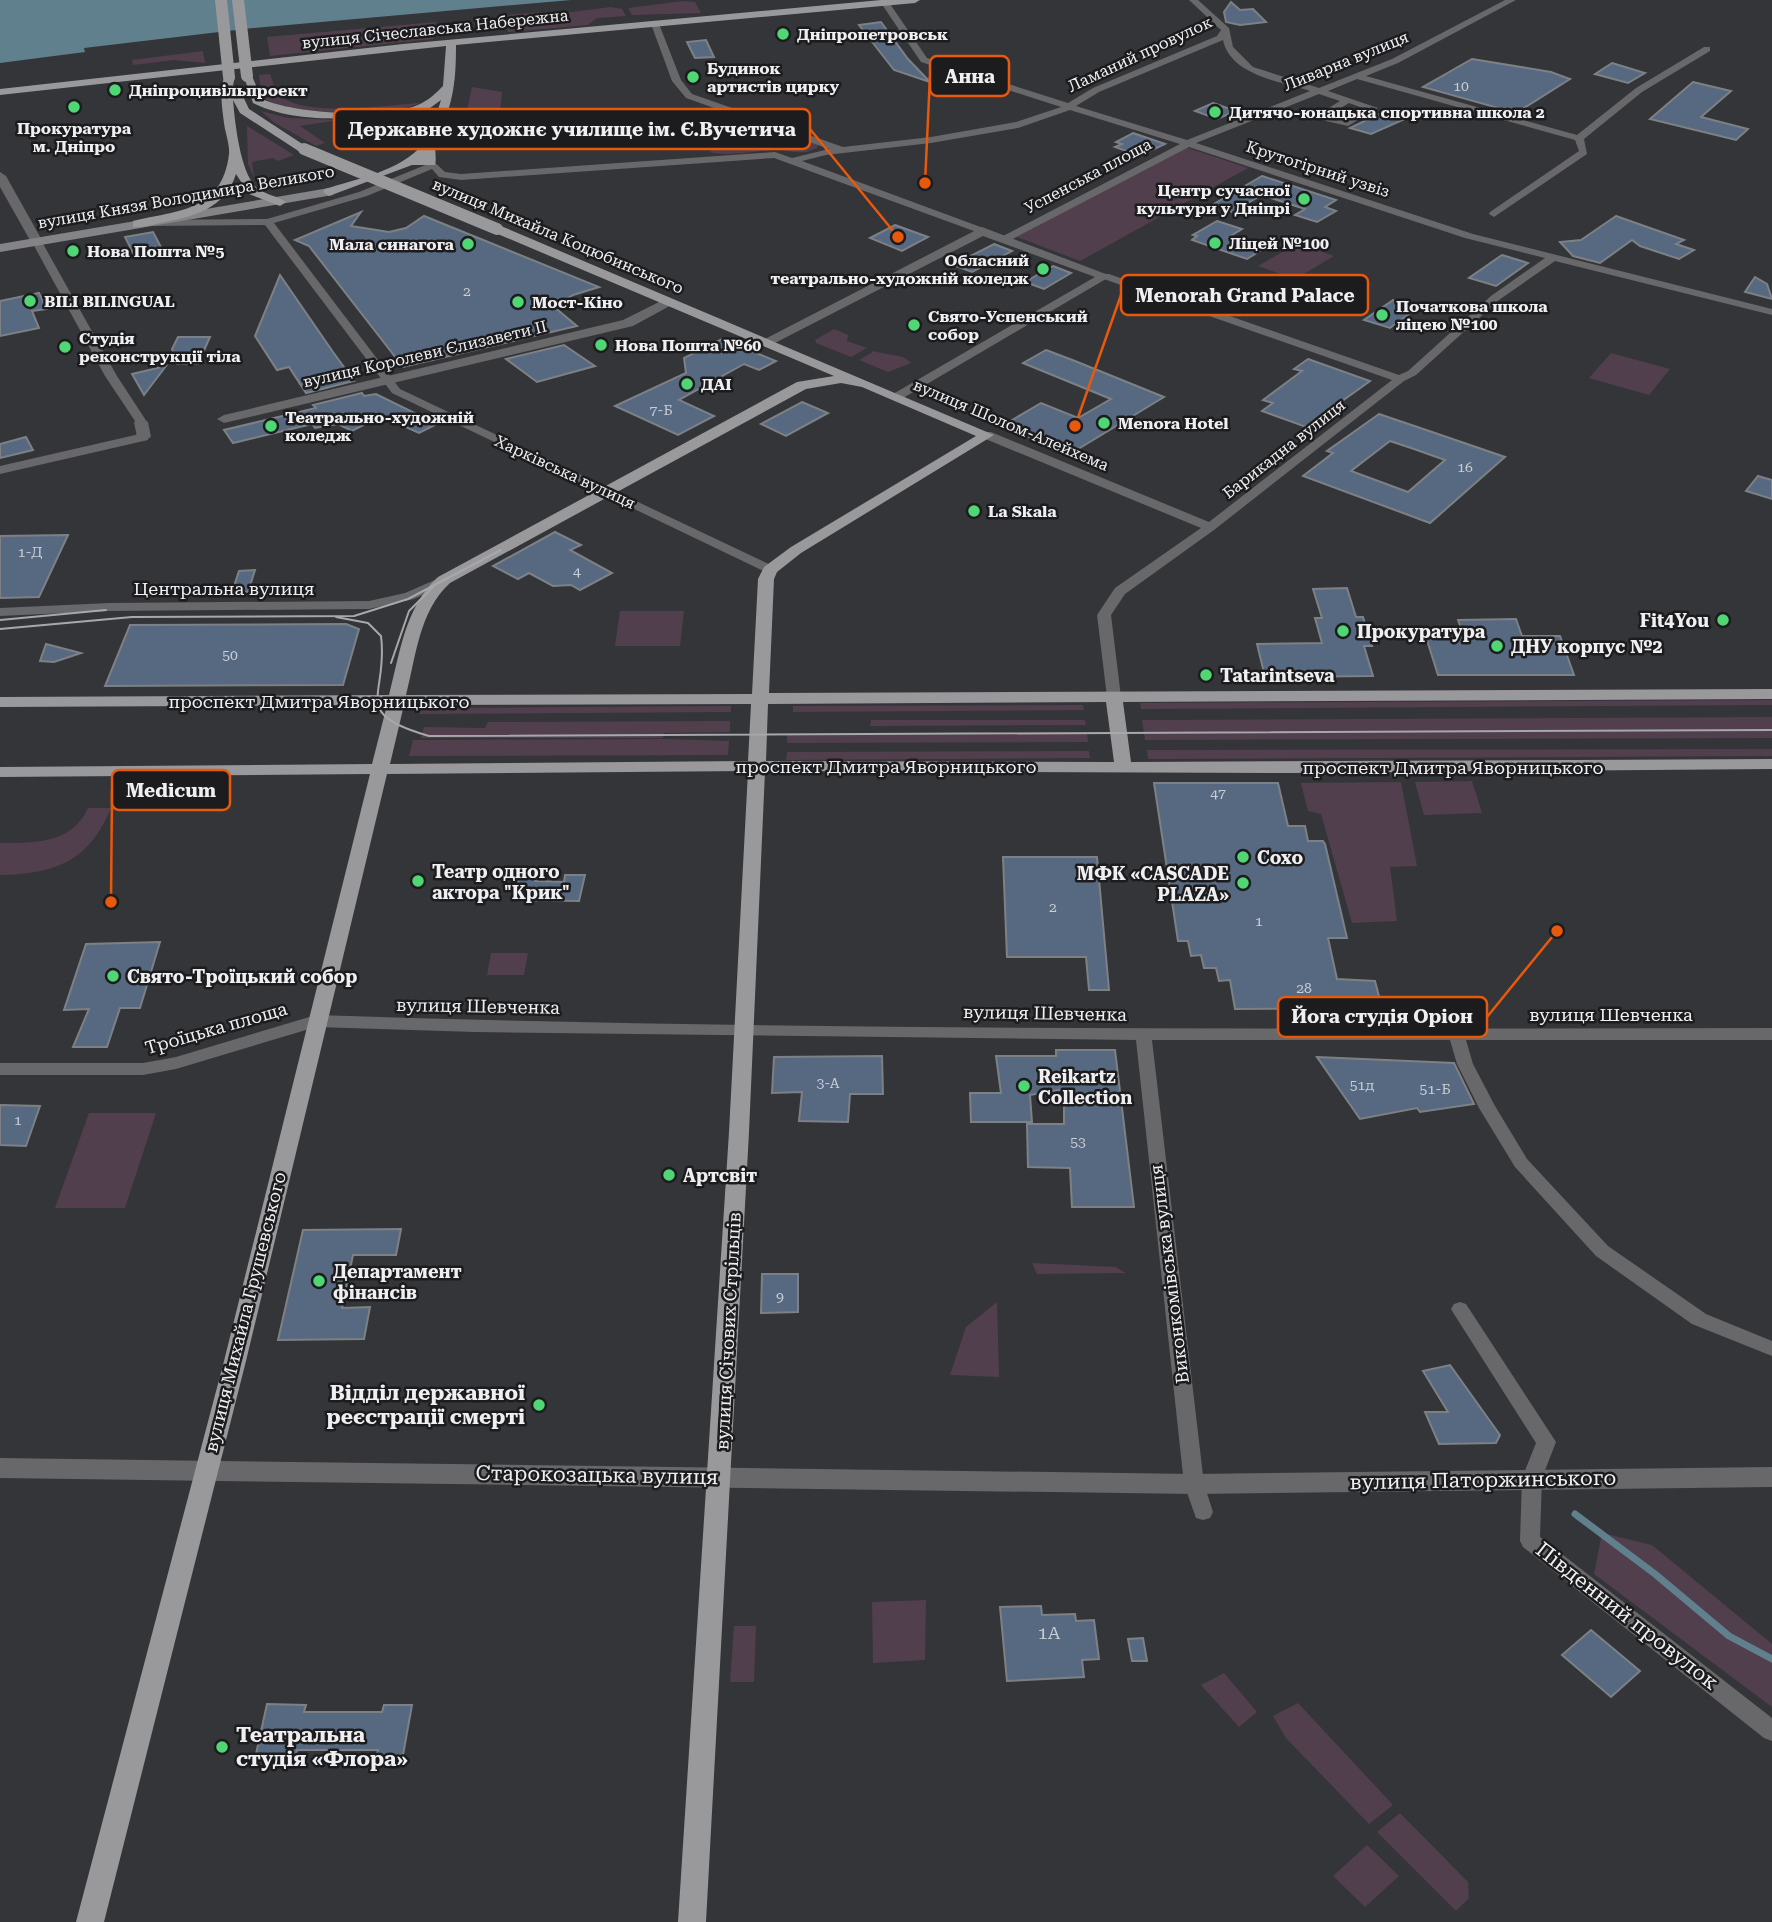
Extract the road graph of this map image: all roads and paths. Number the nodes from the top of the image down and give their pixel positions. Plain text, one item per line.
1 (221, 0) edge
2 (238, 0) edge
3 (915, 0) edge
4 (1193, 0) edge
5 (1512, 0) edge
6 (885, 3) junction
7 (655, 24) junction
8 (1226, 30) junction
9 (451, 43) junction
10 (1707, 49) dead end
11 (247, 76) junction
12 (1357, 76) junction
13 (229, 77) junction
14 (448, 88) junction
15 (1318, 91) junction
16 (0, 92) edge
17 (1348, 100) junction
18 (1067, 107) junction
19 (372, 117) junction
20 (260, 123) junction
21 (1579, 138) junction
22 (1188, 143) junction
23 (429, 145) junction
24 (841, 150) junction
25 (235, 152) junction
26 (796, 160) junction
27 (410, 161) junction
28 (432, 164) junction
29 (0, 176) edge
30 (280, 202) junction
31 (1494, 214) dead end
32 (268, 222) junction
33 (152, 223) junction
34 (137, 224) junction
35 (982, 231) junction
36 (1005, 239) junction
37 (37, 242) junction
38 (0, 248) edge
39 (1551, 259) junction
40 (1105, 276) junction
41 (670, 302) junction
42 (1772, 312) edge
43 (768, 341) junction
44 (799, 354) junction
45 (1400, 379) junction
46 (388, 381) junction
47 (866, 384) junction
48 (802, 385) junction
49 (898, 397) junction
50 (224, 419) dead end
51 (141, 422) joint
52 (987, 435) junction
53 (145, 437) joint
54 (0, 470) edge
55 (606, 491) junction
56 (1210, 527) junction
57 (770, 570) junction
58 (444, 580) junction
59 (0, 612) edge
60 (1772, 694) edge
61 (1114, 697) junction
62 (760, 698) junction
63 (395, 700) junction
64 (0, 702) edge
65 (1772, 764) edge
66 (757, 766) junction
67 (1122, 767) junction
68 (378, 769) junction
69 (0, 772) edge
70 (316, 1021) junction
71 (744, 1030) junction
72 (1143, 1034) junction
73 (1456, 1034) junction
74 (1772, 1034) edge
75 (0, 1069) edge
76 (1460, 1308) dead end
77 (1772, 1349) edge
78 (0, 1468) edge
79 (206, 1471) junction
80 (719, 1476) junction
81 (1772, 1477) edge
82 (1532, 1478) junction
83 (1194, 1484) junction
84 (1203, 1512) dead end
85 (1772, 1731) edge
86 (90, 1922) edge
87 (692, 1922) edge

1 - 13 main road, bridge
2 - 11 main road, bridge
3 - 6 main road, вулиця Січеславська Набережна
4 - 8 street
5 - 12 street, Ливарна вулиця
6 - 7 main road, вулиця Січеславська Набережна
6 - 18 street, Крутогірний узвіз
7 - 9 main road, вулиця Січеславська Набережна
7 - 24 street
8 - 15 street
8 - 18 street, Ламаний провулок
9 - 14 main road, вулиця Князя Володимира Великого
9 - 16 main road, вулиця Січеславська Набережна
10 - 21 street
11 - 19 main road
11 - 20 main road
12 - 15 street, Ливарна вулиця
12 - 21 street
13 - 20 main road, вулиця Михайла Коцюбинського
13 - 25 main road
14 - 19 main road
14 - 23 main road, вулиця Князя Володимира Великого
15 - 17 street
15 - 22 street, Ливарна вулиця
17 - 17 street
18 - 22 street, Крутогірний узвіз
18 - 24 street, Ламаний провулок
19 - 23 main road
20 - 41 main road, вулиця Михайла Коцюбинського, bridge
21 - 31 street
22 - 36 street, Успенська площа
22 - 39 street, Крутогірний узвіз
23 - 27 main road, вулиця Князя Володимира Великого
23 - 28 main road
24 - 26 street, Ламаний провулок
25 - 30 main road
25 - 34 main road
26 - 28 street
26 - 35 street
27 - 28 main road
27 - 30 main road, вулиця Князя Володимира Великого
28 - 32 street
29 - 37 street
30 - 33 main road, вулиця Князя Володимира Великого
32 - 33 street
32 - 46 street, Харківська вулиця
33 - 34 main road, вулиця Князя Володимира Великого
34 - 37 main road, вулиця Князя Володимира Великого
35 - 36 street
35 - 43 street
36 - 40 street
37 - 38 main road, вулиця Князя Володимира Великого
37 - 51 street
39 - 42 street, Крутогірний узвіз
39 - 45 street, Барикадна вулиця
40 - 45 street
40 - 49 street
41 - 43 main road, вулиця Михайла Коцюбинського
41 - 46 street, вулиця Королеви Єлизавети ІІ
43 - 44 main road, вулиця Михайла Коцюбинського
44 - 47 main road, вулиця Шолом-Алейхема
44 - 48 main road
45 - 56 street, Барикадна вулиця
46 - 50 street, вулиця Королеви Єлизавети ІІ
46 - 55 street, Харківська вулиця
47 - 48 main road
47 - 49 main road, вулиця Шолом-Алейхема
48 - 55 main road
49 - 52 main road, вулиця Шолом-Алейхема
51 - 53 street
52 - 56 street, вулиця Шолом-Алейхема
52 - 57 main road
53 - 54 street
55 - 57 street, Харківська вулиця
55 - 58 main road
56 - 61 street, Барикадна вулиця
57 - 62 main road
58 - 59 street, Центральна вулиця
58 - 63 main road, вулиця Михайла Грушевського
60 - 61 main road, проспект Дмитра Яворницького
61 - 62 main road, проспект Дмитра Яворницького
61 - 67 main road
62 - 63 main road, проспект Дмитра Яворницького
62 - 66 main road, вулиця Січових Стрільців
63 - 64 main road, проспект Дмитра Яворницького
63 - 68 main road, вулиця Михайла Грушевського
65 - 67 main road, проспект Дмитра Яворницького
66 - 67 main road, проспект Дмитра Яворницького
66 - 68 main road, проспект Дмитра Яворницького
66 - 71 main road, вулиця Січових Стрільців
68 - 69 main road, проспект Дмитра Яворницького
68 - 70 main road, вулиця Михайла Грушевського
70 - 71 street, вулиця Шевченка
70 - 75 street, Троїцька площа
70 - 79 main road, вулиця Михайла Грушевського
71 - 72 street, вулиця Шевченка
71 - 80 main road, вулиця Січових Стрільців
72 - 73 street, вулиця Шевченка
72 - 83 street, Виконкомівська вулиця
73 - 74 street, вулиця Шевченка
73 - 77 street
76 - 82 street
78 - 79 street, Старокозацька вулиця
79 - 80 street, Старокозацька вулиця
79 - 86 main road, вулиця Михайла Грушевського
80 - 83 street, Старокозацька вулиця
80 - 87 main road, вулиця Січових Стрільців
81 - 82 street, вулиця Паторжинського
82 - 83 street, вулиця Паторжинського
82 - 85 street, Південний провулок
83 - 84 street, Виконкомівська вулиця

